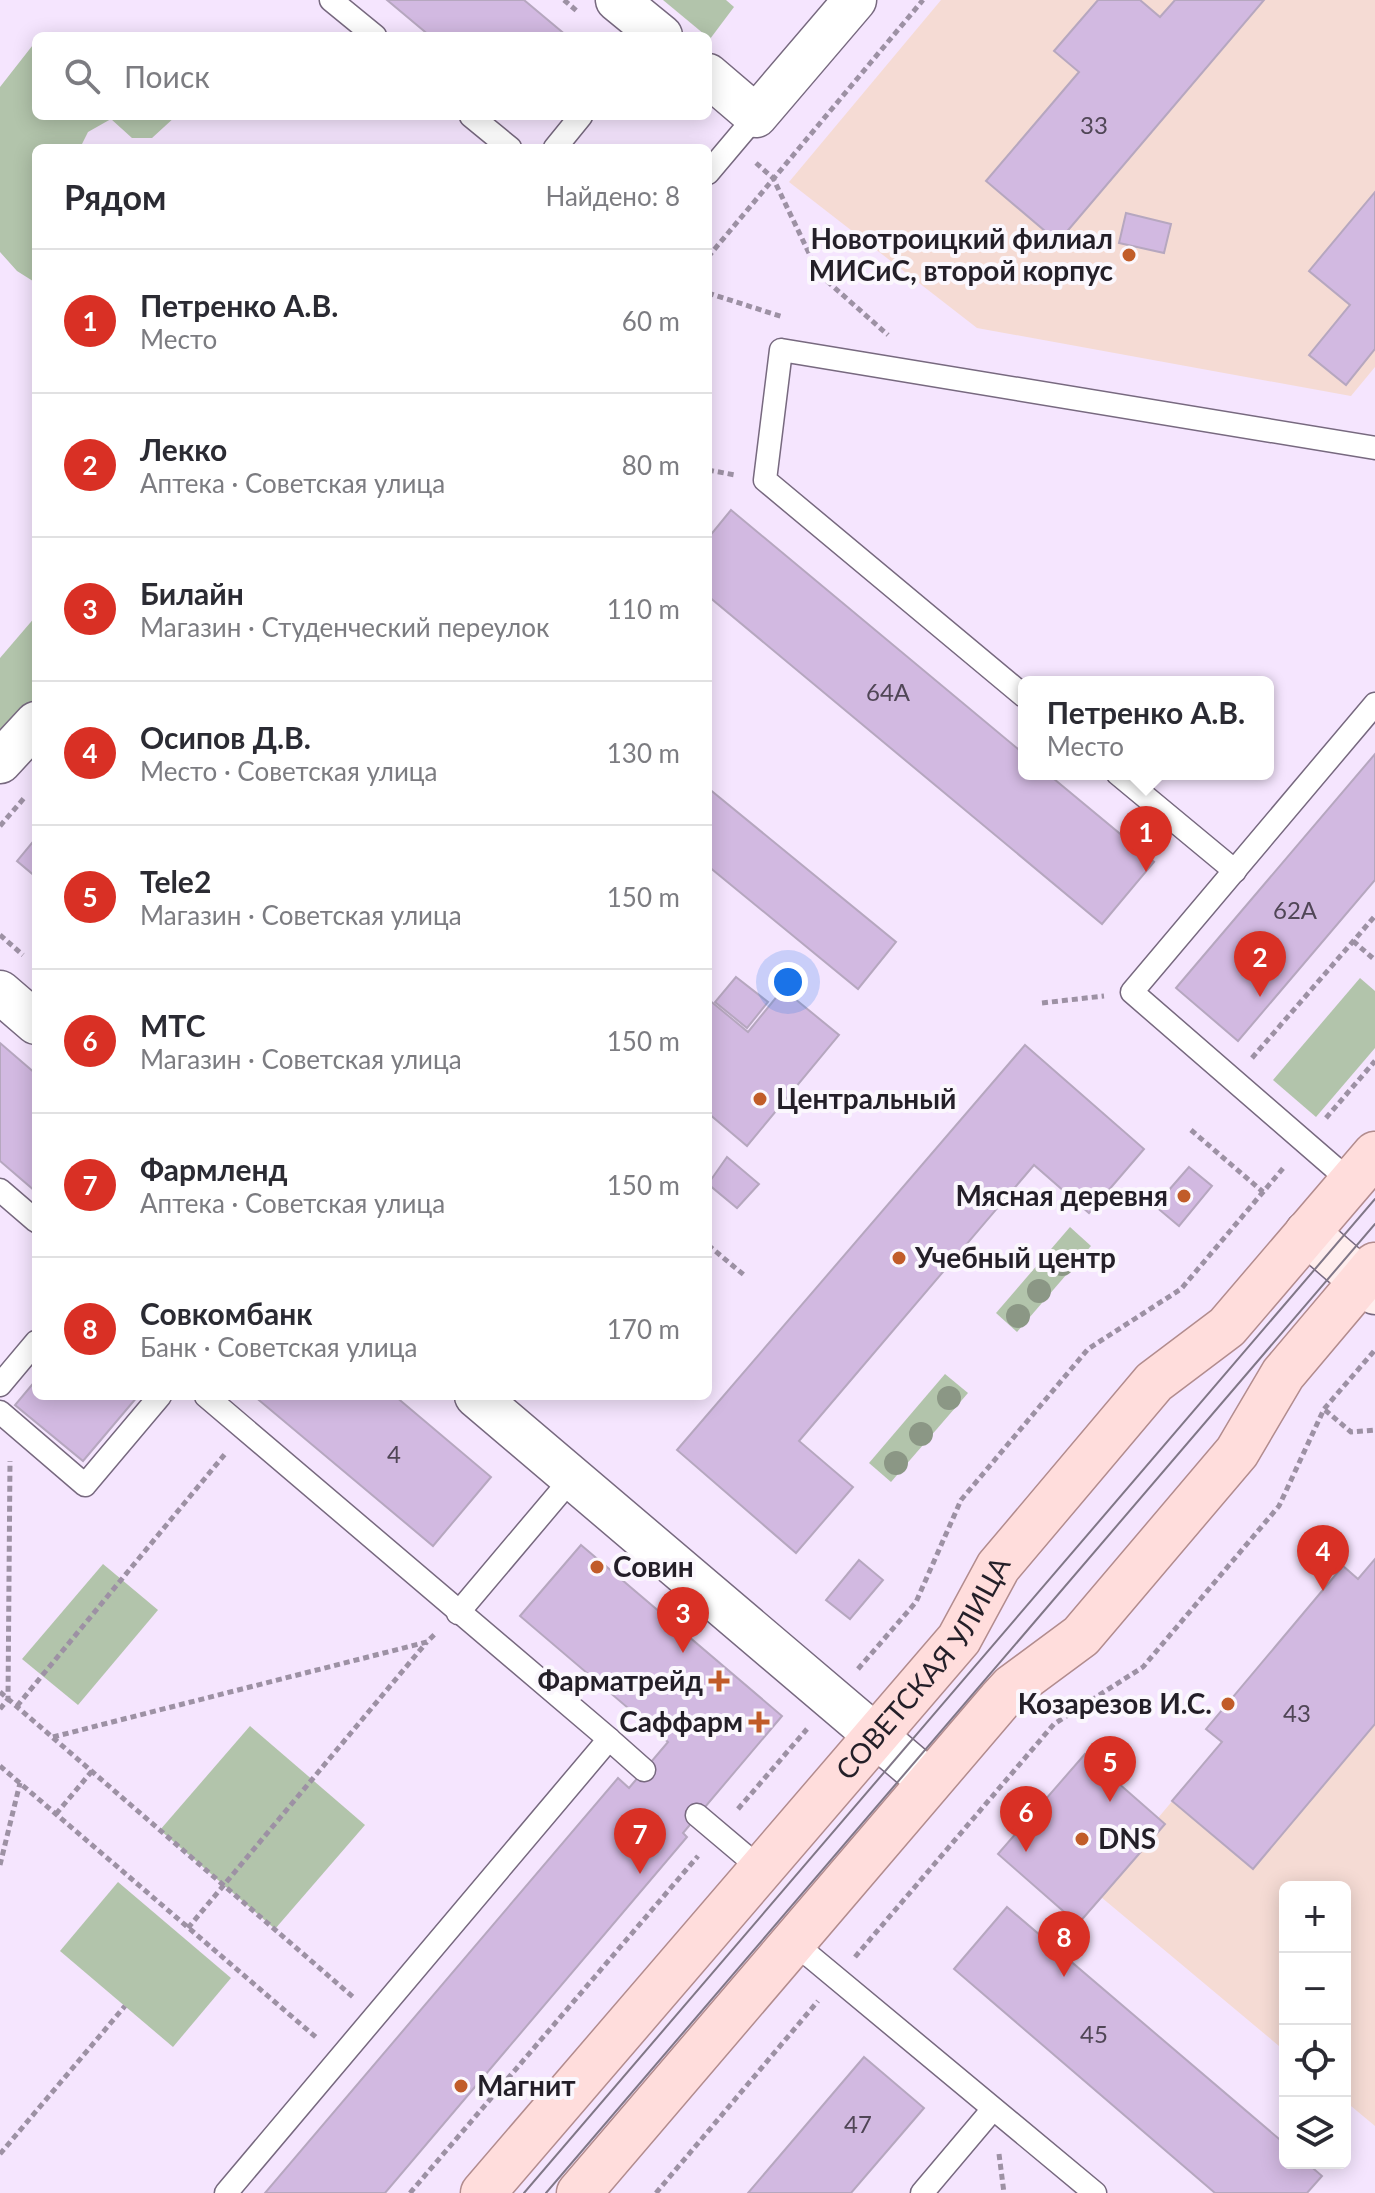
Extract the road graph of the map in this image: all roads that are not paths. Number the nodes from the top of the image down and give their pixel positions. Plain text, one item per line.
1 (331, 0) edge
2 (617, 0) edge
3 (855, 0) edge
4 (370, 32) edge
5 (652, 32) edge
6 (712, 78) edge
7 (756, 116) junction
8 (476, 120) edge
9 (578, 120) edge
10 (505, 144) edge
11 (558, 144) edge
12 (712, 168) edge
13 (1375, 448) edge
14 (1018, 691) edge
15 (1375, 704) edge
16 (32, 727) edge
17 (0, 762) edge
18 (1125, 780) edge
19 (1235, 871) junction
20 (0, 992) edge
21 (32, 1020) edge
22 (1363, 1168) edge
23 (0, 1190) edge
24 (32, 1218) edge
25 (1307, 1233) junction
26 (1371, 1279) edge
27 (32, 1347) edge
28 (0, 1385) edge
29 (157, 1400) edge
30 (211, 1400) edge
31 (481, 1400) edge
32 (5, 1417) edge
33 (572, 1478) junction
34 (458, 1613) junction
35 (876, 1736) junction
36 (609, 1739) junction
37 (644, 1770) dead end
38 (930, 1782) junction
39 (697, 1815) dead end
40 (761, 1869) junction
41 (793, 1942) junction
42 (993, 2109) junction
43 (226, 2193) edge
44 (483, 2193) edge
45 (579, 2193) edge
46 (922, 2193) edge
47 (1095, 2193) edge

1 - 4 lane
2 - 5 street
3 - 7 street
6 - 7 street
7 - 12 lane
8 - 10 lane
9 - 11 lane
13 - 14 lane
15 - 19 lane
16 - 17 street
18 - 19 lane
19 - 22 lane
20 - 21 street
22 - 25 main road, СОВЕТСКАЯ УЛИЦА
23 - 24 lane
25 - 26 street
25 - 35 main road, СОВЕТСКАЯ УЛИЦА
26 - 38 main road
27 - 28 lane
29 - 32 lane
30 - 34 lane
31 - 33 street
33 - 34 lane
33 - 35 street
34 - 36 lane
35 - 38 street
35 - 40 main road, СОВЕТСКАЯ УЛИЦА
36 - 37 lane
36 - 43 lane
38 - 41 main road
39 - 40 lane
40 - 44 main road, СОВЕТСКАЯ УЛИЦА
41 - 42 lane
41 - 45 main road
42 - 46 lane
42 - 47 lane

